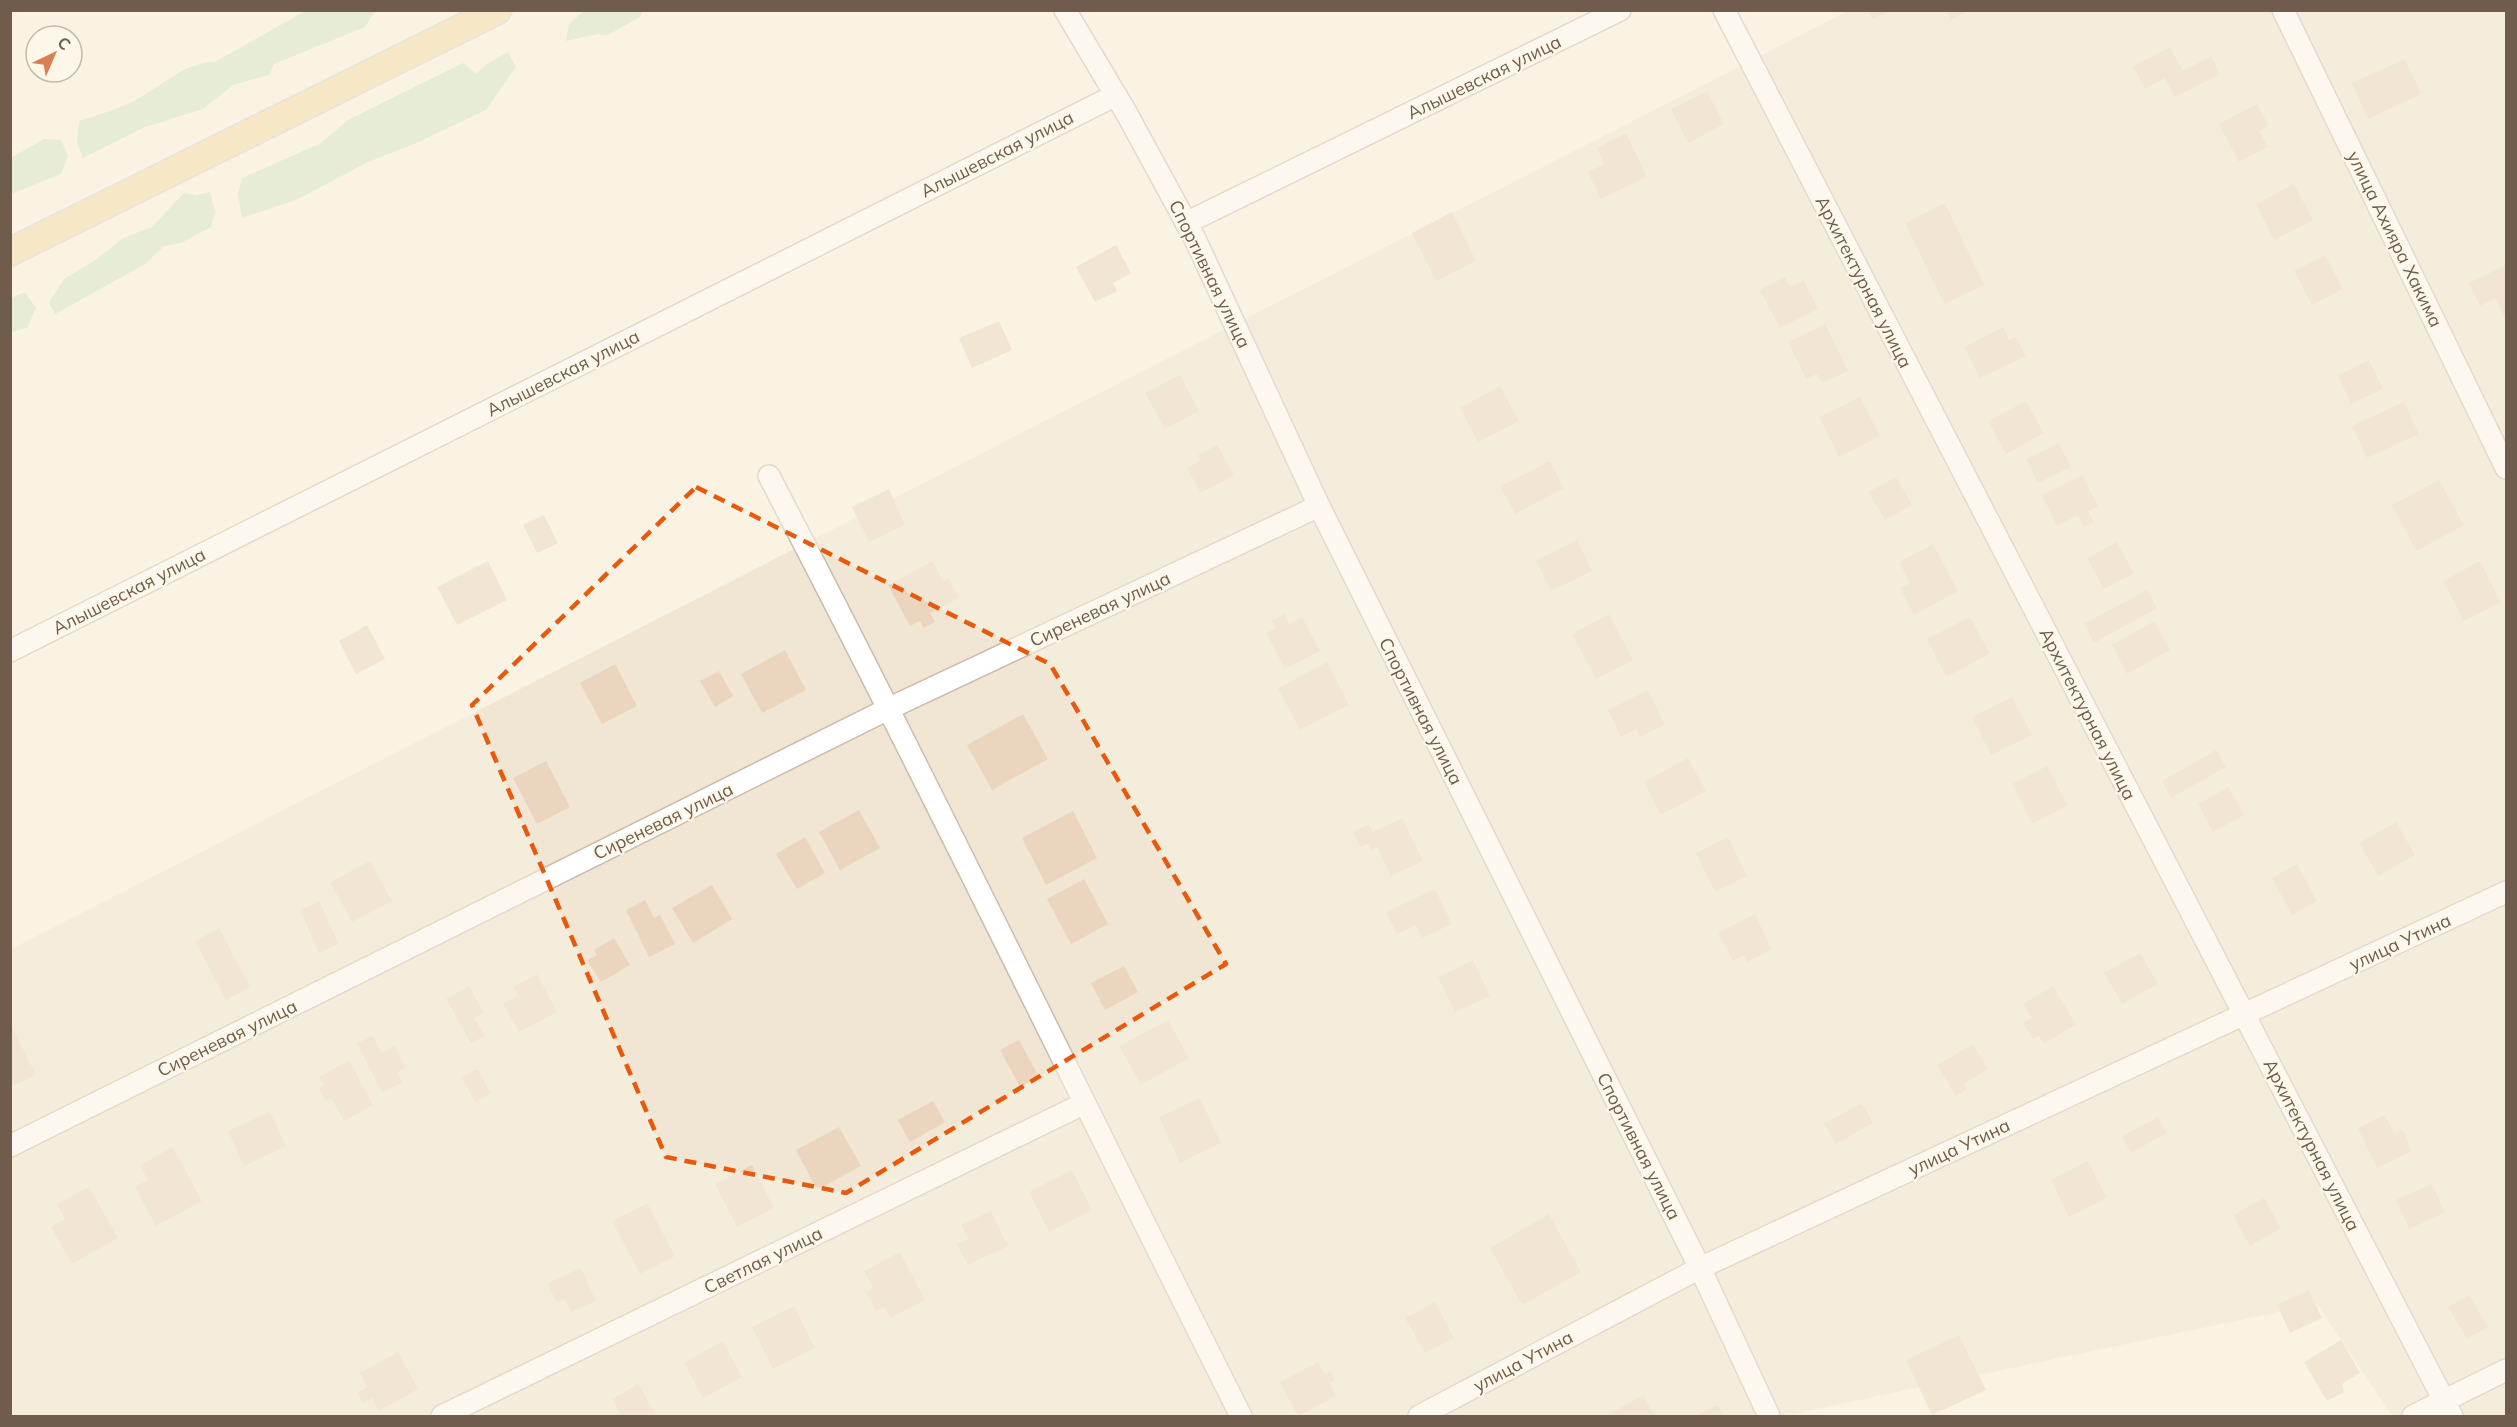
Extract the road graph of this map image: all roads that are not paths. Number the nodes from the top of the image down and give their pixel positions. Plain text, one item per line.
1 (498, 10) edge
2 (1065, 10) edge
3 (1620, 10) edge
4 (1724, 10) edge
5 (2283, 10) edge
6 (1116, 94) junction
7 (1186, 223) junction
8 (10, 252) edge
9 (2506, 468) edge
10 (770, 476) dead end
11 (1319, 506) junction
12 (10, 651) edge
13 (890, 708) junction
14 (2506, 892) edge
15 (2244, 1014) junction
16 (1083, 1104) junction
17 (10, 1146) edge
18 (1700, 1268) junction
19 (2506, 1370) edge
20 (2448, 1409) edge
21 (442, 1416) edge
22 (1240, 1416) edge
23 (1419, 1416) edge
24 (1769, 1416) edge
25 (2413, 1416) edge

1 - 8 main road
2 - 6 street, Спортивная улица
3 - 7 street, Алышевская улица
4 - 15 street, Архитектурная улица
5 - 9 street, улица Ахияра Хакима
6 - 7 street, Спортивная улица
6 - 12 street, Алышевская улица
7 - 11 street, Спортивная улица
10 - 13 street
11 - 13 street, Сиреневая улица
11 - 18 street, Спортивная улица
13 - 16 street
13 - 17 street, Сиреневая улица
14 - 15 street, улица Утина
15 - 18 street, улица Утина
15 - 20 street, Архитектурная улица
16 - 21 street, Светлая улица
16 - 22 street
18 - 23 street, улица Утина
18 - 24 street, Спортивная улица
19 - 20 street
20 - 25 street

